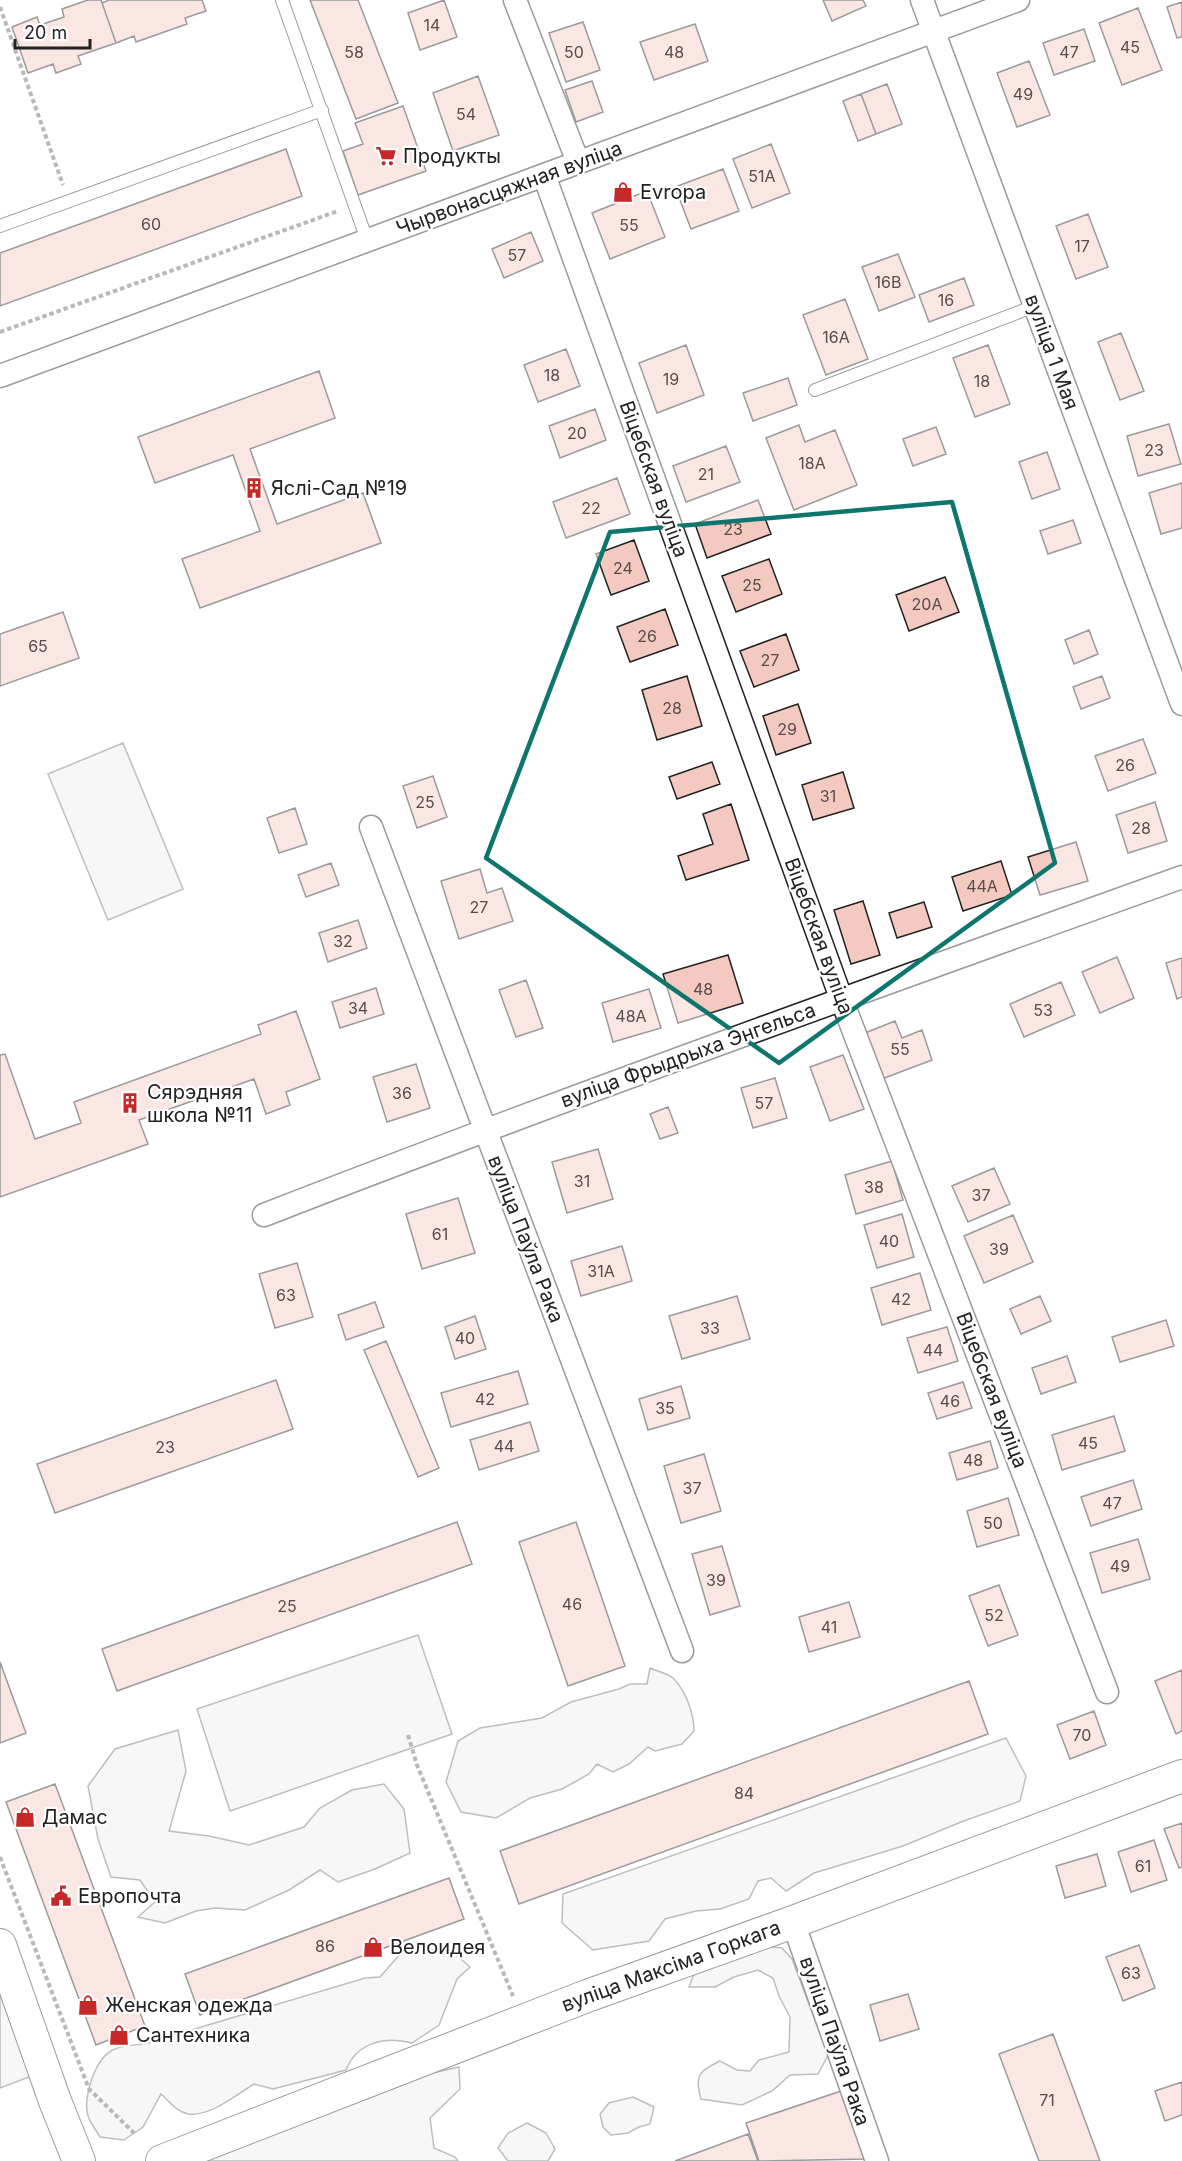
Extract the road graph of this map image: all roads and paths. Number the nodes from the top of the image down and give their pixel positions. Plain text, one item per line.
1 (282, 0) edge
2 (515, 0) edge
3 (922, 0) edge
4 (1018, 0) edge
5 (0, 7) edge
6 (933, 30) junction
7 (322, 110) junction
8 (578, 162) junction
9 (544, 175) junction
10 (70, 202) junction
11 (354, 205) junction
12 (0, 226) edge
13 (367, 240) junction
14 (1035, 306) junction
15 (0, 332) edge
16 (0, 376) edge
17 (815, 390) dead end
18 (1182, 704) edge
19 (370, 827) dead end
20 (1182, 878) edge
21 (842, 998) junction
22 (485, 1129) junction
23 (264, 1215) dead end
24 (682, 1651) dead end
25 (1107, 1692) dead end
26 (408, 1735) dead end
27 (1182, 1776) edge
28 (0, 1857) edge
29 (793, 1922) junction
30 (0, 1945) edge
31 (523, 2021) junction
32 (134, 2133) dead end
33 (79, 2161) edge
34 (162, 2161) edge
35 (877, 2161) edge

1 - 7 lane
2 - 8 street
3 - 6 street, вуліца 1 Мая
4 - 6 street, Чырвонасцяжная вуліца
5 - 10 path
6 - 8 street, Чырвонасцяжная вуліца
6 - 14 street, вуліца 1 Мая
7 - 10 lane
7 - 11 lane
8 - 9 street, Чырвонасцяжная вуліца
9 - 13 street, Чырвонасцяжная вуліца
9 - 21 street, Віцебская вуліца
10 - 12 lane
11 - 13 lane
11 - 15 path
13 - 16 street, Чырвонасцяжная вуліца
14 - 17 lane
14 - 18 street, вуліца 1 Мая
19 - 22 street, вуліца Паўла Рака
20 - 21 street, вуліца Фрыдрыха Энгельса
21 - 22 street, вуліца Фрыдрыха Энгельса
21 - 25 street, Віцебская вуліца
22 - 23 street, вуліца Фрыдрыха Энгельса
22 - 24 street, вуліца Паўла Рака
26 - 31 path
27 - 29 street, вуліца Максіма Горкага
28 - 32 path
29 - 31 street, вуліца Максіма Горкага
29 - 35 street, вуліца Паўла Рака
30 - 33 street
31 - 34 street, вуліца Максіма Горкага

